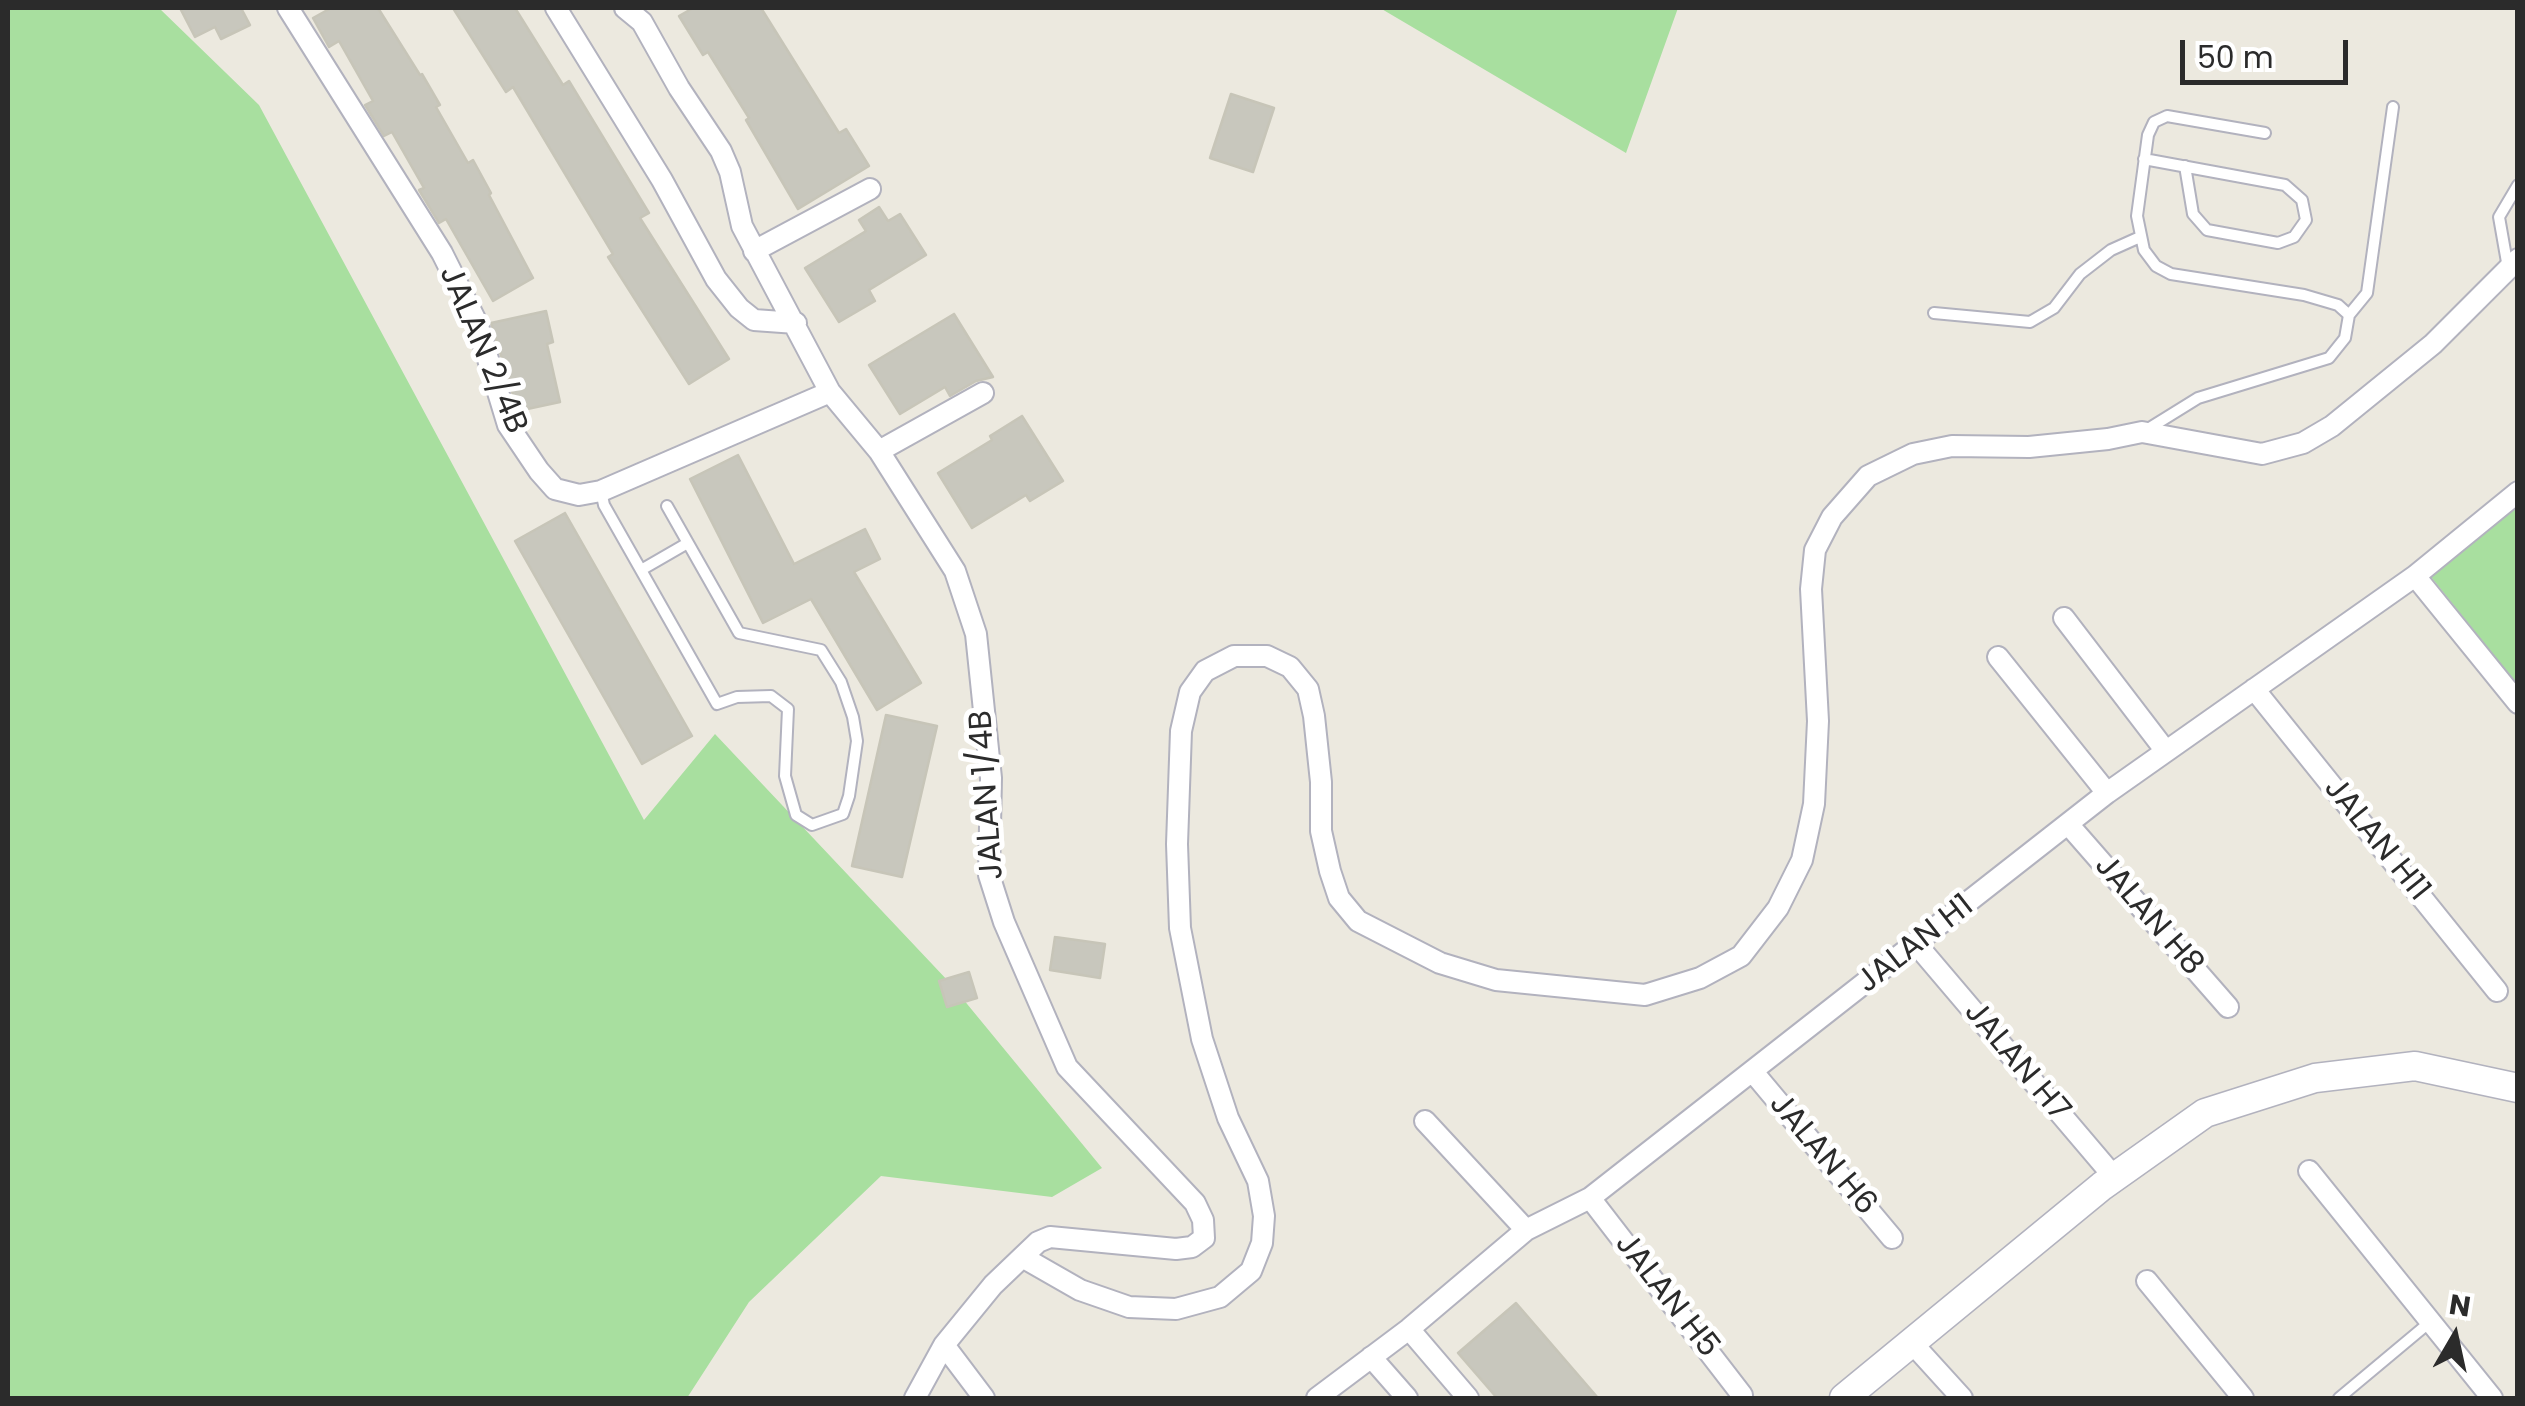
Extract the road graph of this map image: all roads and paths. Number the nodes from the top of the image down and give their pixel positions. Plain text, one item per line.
1 (288, 8) edge
2 (556, 8) edge
3 (625, 8) edge
4 (2394, 108) dead end
5 (2266, 133) dead end
6 (2144, 159) junction
7 (2185, 166) junction
8 (2518, 185) edge
9 (870, 189) dead end
10 (2140, 237) junction
11 (754, 251) junction
12 (2513, 264) edge
13 (1934, 314) dead end
14 (2349, 316) junction
15 (796, 323) junction
16 (830, 392) junction
17 (983, 393) dead end
18 (2142, 432) junction
19 (879, 451) junction
20 (602, 492) junction
21 (2518, 492) edge
22 (667, 506) dead end
23 (686, 544) junction
24 (641, 570) junction
25 (2415, 576) junction
26 (2064, 618) dead end
27 (1998, 657) dead end
28 (2254, 690) junction
29 (2518, 703) edge
30 (2165, 750) junction
31 (2108, 793) junction
32 (2068, 824) junction
33 (1917, 945) junction
34 (2497, 991) dead end
35 (2228, 1007) dead end
36 (1753, 1072) junction
37 (2518, 1088) edge
38 (1425, 1121) dead end
39 (2309, 1171) dead end
40 (2115, 1178) junction
41 (1590, 1198) junction
42 (1526, 1230) junction
43 (1892, 1238) dead end
44 (1024, 1258) junction
45 (2147, 1282) dead end
46 (2430, 1322) junction
47 (1409, 1329) junction
48 (1912, 1342) junction
49 (944, 1345) junction
50 (1371, 1357) junction
51 (1742, 1394) dead end
52 (915, 1398) edge
53 (984, 1398) edge
54 (1317, 1398) edge
55 (1407, 1398) edge
56 (1468, 1398) edge
57 (1844, 1398) edge
58 (1962, 1398) edge
59 (2242, 1398) edge
60 (2339, 1398) edge
61 (2492, 1398) edge

1 - 20 street, JALAN 2/4B
2 - 15 street
3 - 11 street, JALAN 1/4B
4 - 14 lane
5 - 6 lane
6 - 7 lane
6 - 10 lane
7 - 7 lane
8 - 12 lane
9 - 11 street
10 - 13 lane
10 - 14 lane
11 - 15 street, JALAN 1/4B
12 - 18 street
14 - 18 lane
15 - 16 street, JALAN 1/4B
16 - 19 street, JALAN 1/4B
16 - 20 street, JALAN 2/4B
17 - 19 street
18 - 44 street
19 - 44 street, JALAN 1/4B
20 - 24 lane
21 - 25 street, JALAN H1
22 - 23 lane
23 - 24 lane
23 - 24 lane
25 - 28 street, JALAN H1
25 - 29 street
26 - 30 street
27 - 31 street
28 - 30 street, JALAN H1
28 - 34 street, JALAN H11
30 - 31 street, JALAN H1
31 - 32 street, JALAN H1
32 - 33 street, JALAN H1
32 - 35 street, JALAN H8
33 - 36 street, JALAN H1
33 - 40 street, JALAN H7
36 - 41 street, JALAN H1
36 - 43 street, JALAN H6
37 - 40 main road
38 - 42 street
39 - 46 street
40 - 48 main road
41 - 42 street, JALAN H1
41 - 51 street, JALAN H5
42 - 47 street, JALAN H1
44 - 49 street, JALAN 1/4B
45 - 59 street
46 - 60 lane
46 - 61 street
47 - 50 street, JALAN H1
47 - 56 street
48 - 57 main road
48 - 58 street
49 - 52 street, JALAN 1/4B
49 - 53 street
50 - 54 street, JALAN H1
50 - 55 street

